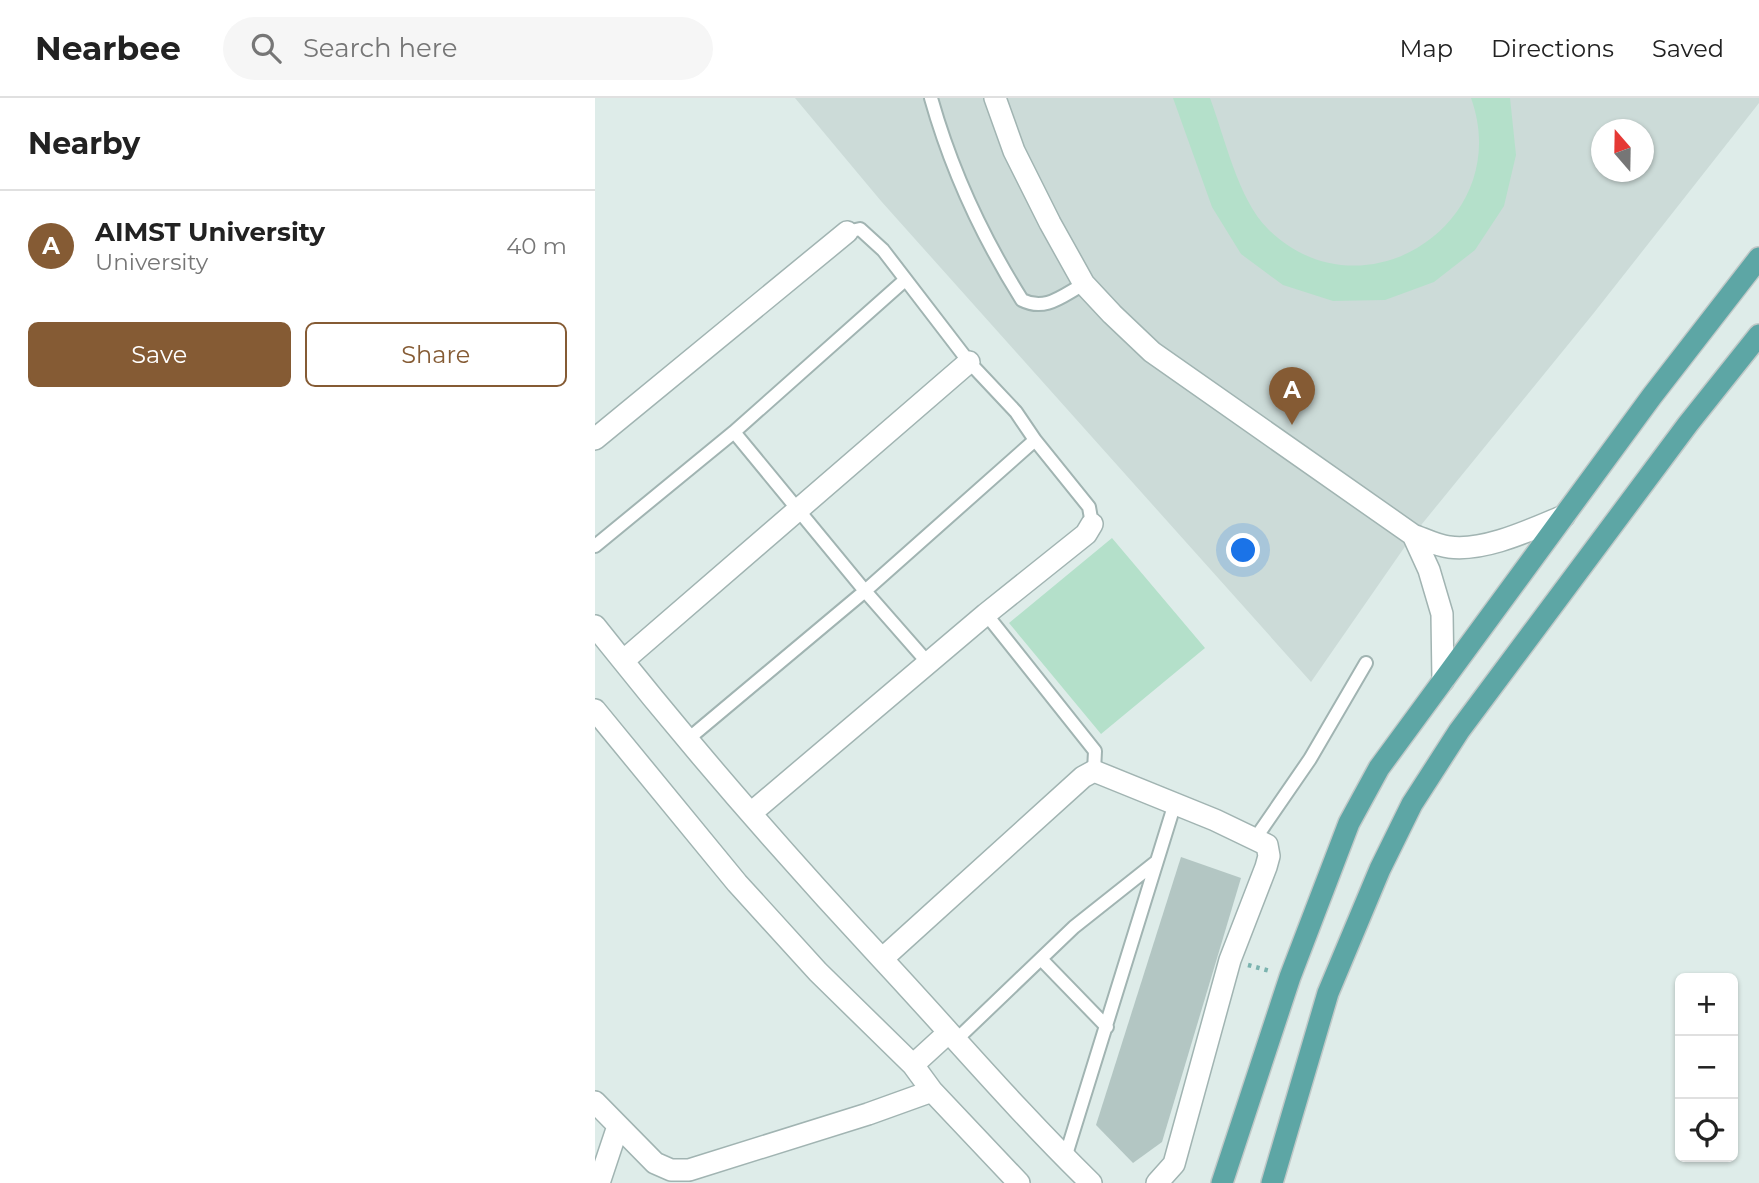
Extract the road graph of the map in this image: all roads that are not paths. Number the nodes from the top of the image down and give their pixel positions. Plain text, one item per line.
1 (931, 98) edge
2 (995, 98) edge
3 (847, 232) joint
4 (1759, 258) edge
5 (905, 280) junction
6 (1084, 284) junction
7 (1759, 335) edge
8 (969, 362) junction
9 (734, 432) junction
10 (595, 439) edge
11 (1034, 440) junction
12 (799, 510) junction
13 (1564, 516) junction
14 (1092, 524) joint
15 (1413, 536) junction
16 (595, 546) edge
17 (865, 591) junction
18 (986, 614) junction
19 (595, 626) edge
20 (623, 661) junction
21 (1366, 663) dead end
22 (929, 664) junction
23 (1443, 681) junction
24 (595, 710) edge
25 (687, 740) junction
26 (1094, 771) junction
27 (1175, 803) junction
28 (751, 813) junction
29 (1255, 839) junction
30 (1156, 862) junction
31 (1041, 959) junction
32 (883, 960) junction
33 (1107, 1027) junction
34 (952, 1037) junction
35 (913, 1065) junction
36 (932, 1091) junction
37 (595, 1102) edge
38 (618, 1126) junction
39 (1065, 1158) junction
40 (599, 1183) edge
41 (1019, 1183) edge
42 (1091, 1183) edge
43 (1157, 1183) edge
44 (1222, 1183) edge
45 (1272, 1183) edge

1 - 6 lane
2 - 6 street
3 - 5 lane
3 - 10 street
4 - 13 main road
5 - 8 lane
5 - 9 lane
6 - 15 street
7 - 45 main road
8 - 11 lane
8 - 12 street
9 - 12 lane
9 - 16 lane
11 - 14 lane
11 - 17 lane
12 - 17 lane
12 - 20 street
13 - 15 street
13 - 23 main road
14 - 18 street
15 - 23 street
17 - 22 lane
17 - 25 lane
18 - 22 street
18 - 26 lane
19 - 20 street
20 - 25 street
21 - 29 lane
22 - 28 street
23 - 44 main road
24 - 35 street
25 - 28 street
26 - 27 street
26 - 32 street
27 - 29 street
27 - 30 lane
28 - 32 street
29 - 43 street
30 - 31 lane
30 - 33 lane
31 - 33 lane
31 - 34 lane
32 - 34 street
33 - 39 lane
34 - 35 street
34 - 39 street
35 - 36 street
36 - 38 street
36 - 41 street
37 - 38 street
38 - 40 street
39 - 42 street

